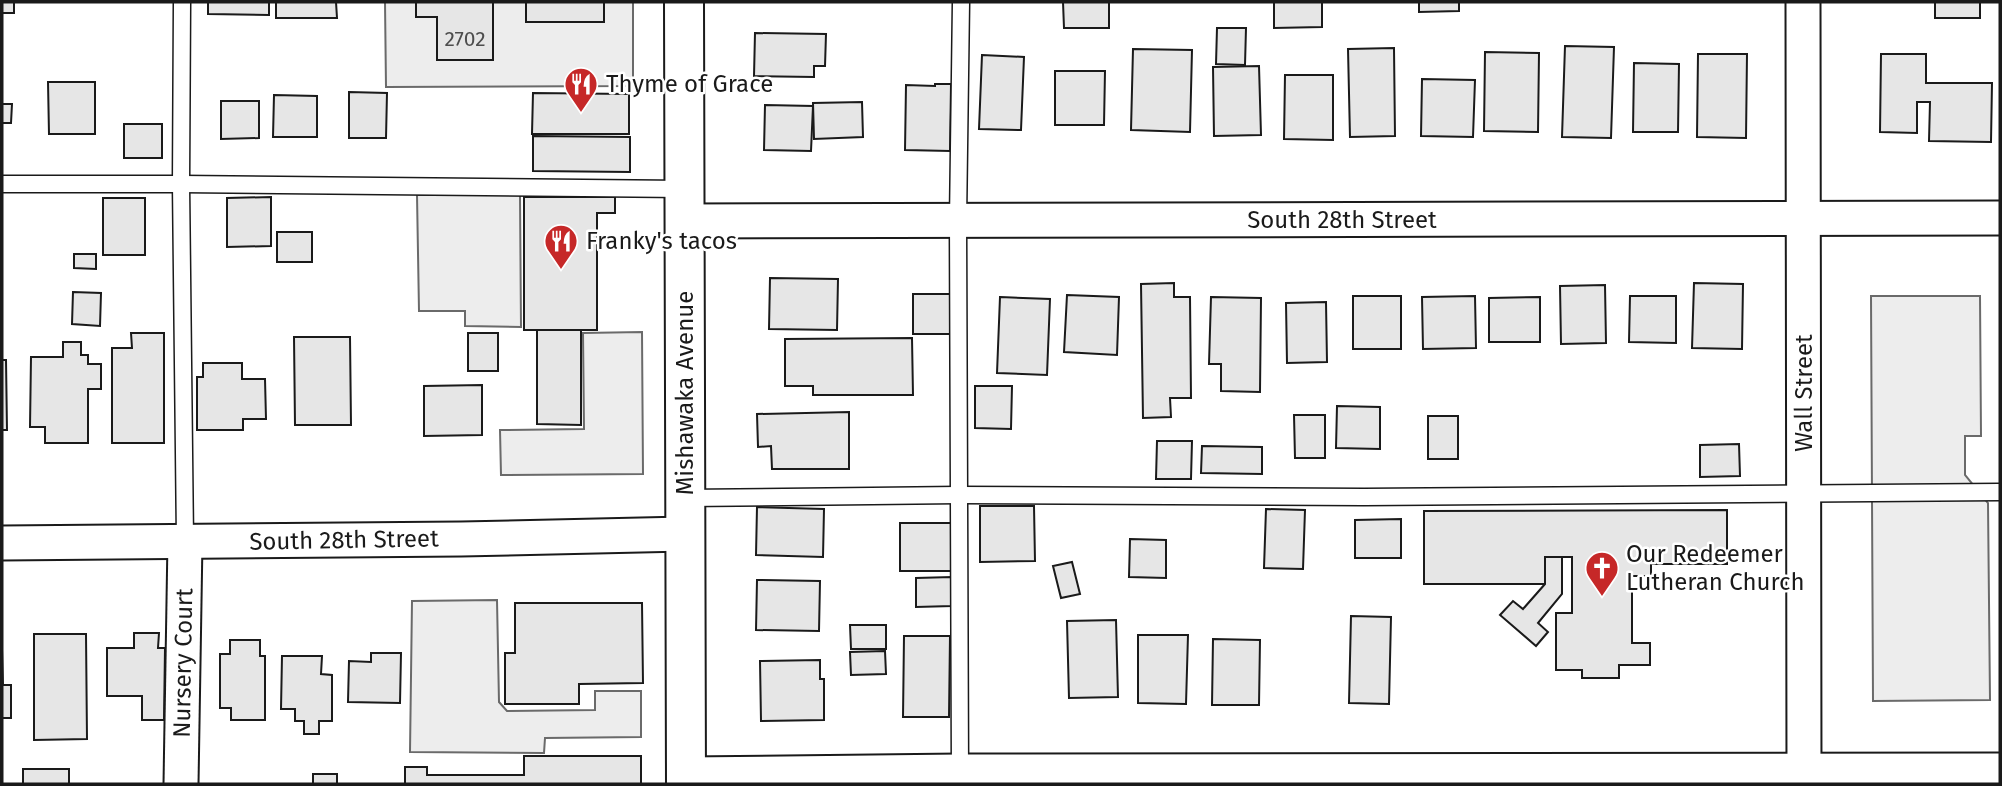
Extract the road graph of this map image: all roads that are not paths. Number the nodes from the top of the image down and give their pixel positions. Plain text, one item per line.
1 (182, 2) edge
2 (684, 2) edge
3 (961, 2) edge
4 (1803, 2) edge
5 (2, 184) edge
6 (181, 184) junction
7 (684, 205) junction
8 (1804, 218) junction
9 (2000, 218) edge
10 (958, 221) junction
11 (2000, 492) edge
12 (1804, 494) junction
13 (959, 495) junction
14 (685, 516) junction
15 (185, 541) junction
16 (2, 543) edge
17 (2000, 770) edge
18 (960, 778) edge
19 (1804, 778) edge
20 (686, 779) edge
21 (181, 784) edge

1 - 6 lane
2 - 7 main road, Mishawaka Avenue
3 - 10 lane
4 - 8 street, Wall Street
5 - 6 lane
6 - 7 lane
6 - 15 lane
7 - 10 street, South 28th Street
7 - 14 main road, Mishawaka Avenue
8 - 9 street, South 28th Street
8 - 10 street, South 28th Street
8 - 12 street, Wall Street
10 - 13 lane
11 - 12 lane
12 - 13 lane
12 - 19 street, Wall Street
13 - 14 lane
13 - 18 lane
14 - 15 street, South 28th Street
14 - 20 main road, Mishawaka Avenue
15 - 16 street, South 28th Street
15 - 21 street, Nursery Court
17 - 19 street
18 - 19 street
18 - 20 street

